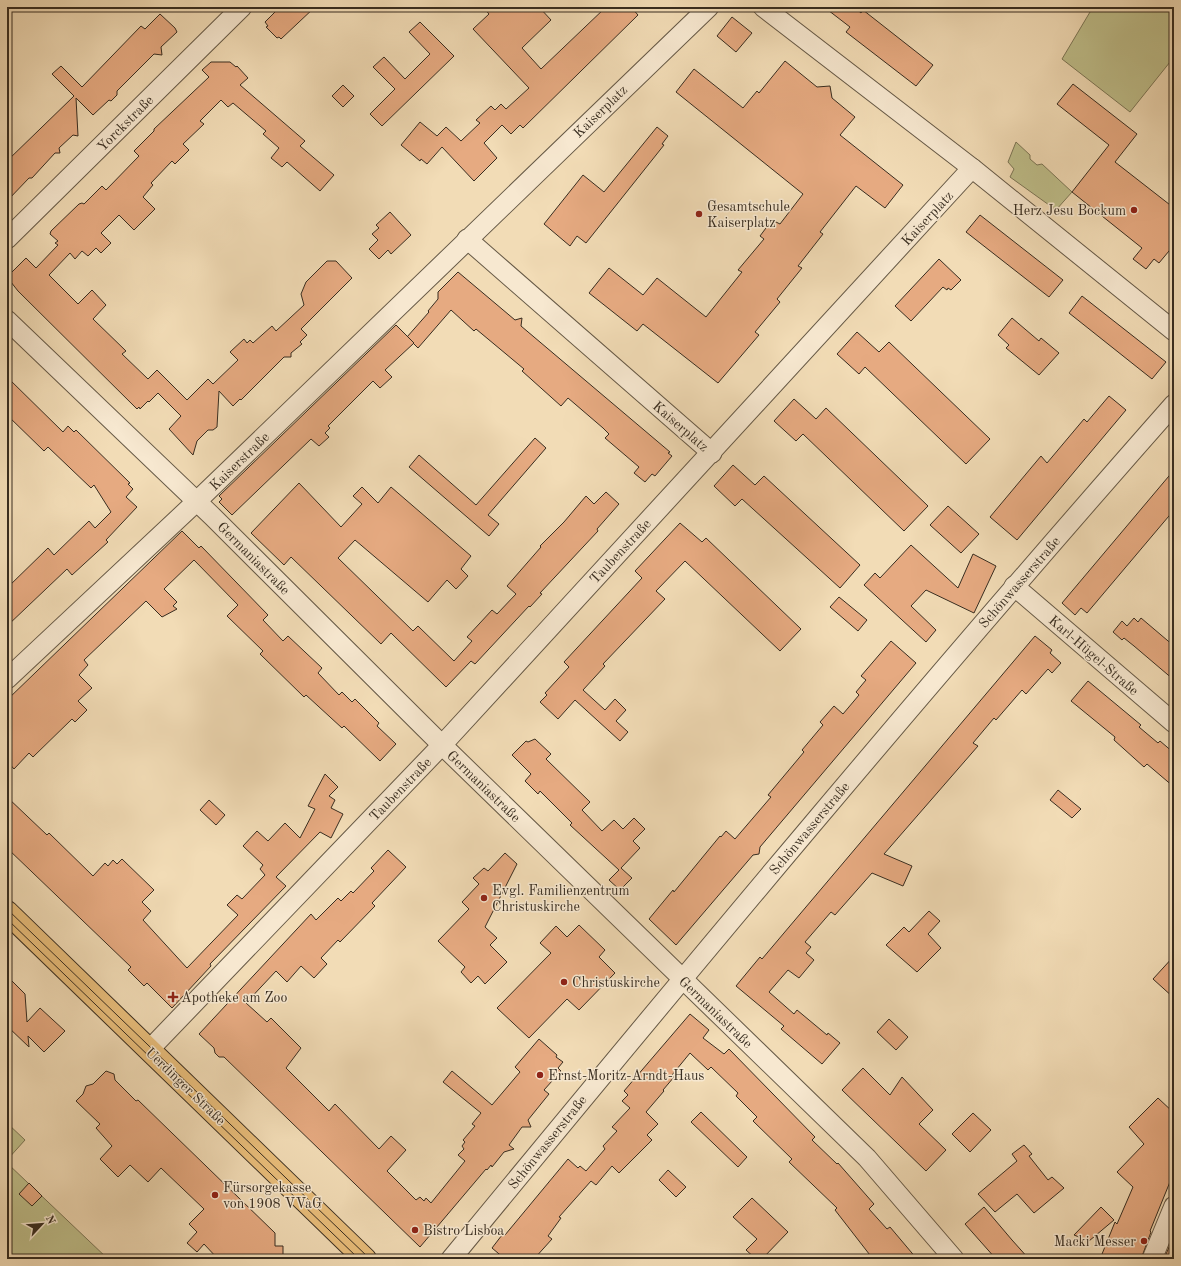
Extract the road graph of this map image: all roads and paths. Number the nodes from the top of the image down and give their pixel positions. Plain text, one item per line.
1 (242, 7) edge
2 (709, 7) edge
3 (763, 7) edge
4 (972, 168) junction
5 (7, 239) edge
6 (467, 239) junction
7 (7, 320) edge
8 (1174, 331) edge
9 (1174, 404) edge
10 (712, 453) junction
11 (196, 502) junction
12 (1014, 586) junction
13 (7, 679) edge
14 (1174, 723) edge
15 (442, 745) junction
16 (7, 912) edge
17 (681, 979) junction
18 (149, 1050) junction
19 (1174, 1206) edge
20 (365, 1259) edge
21 (451, 1259) edge
22 (954, 1259) edge
23 (1152, 1259) edge

1 - 5 street, Yorckstraße
2 - 6 street, Kaiserplatz
3 - 4 street
4 - 8 street
4 - 10 street, Kaiserplatz
6 - 10 street, Kaiserplatz
6 - 11 street, Kaiserstraße
7 - 11 street, Germaniastraße
9 - 12 street, Schönwasserstraße
10 - 15 street, Taubenstraße
11 - 13 street, Kaiserstraße
11 - 15 street, Germaniastraße
12 - 14 street, Karl-Hügel-Straße
12 - 17 street, Schönwasserstraße
15 - 17 street, Germaniastraße
15 - 18 street, Taubenstraße
16 - 18 main road, Uerdinger Straße
17 - 21 street, Schönwasserstraße
17 - 22 street, Germaniastraße
18 - 20 main road, Uerdinger Straße
19 - 23 street

